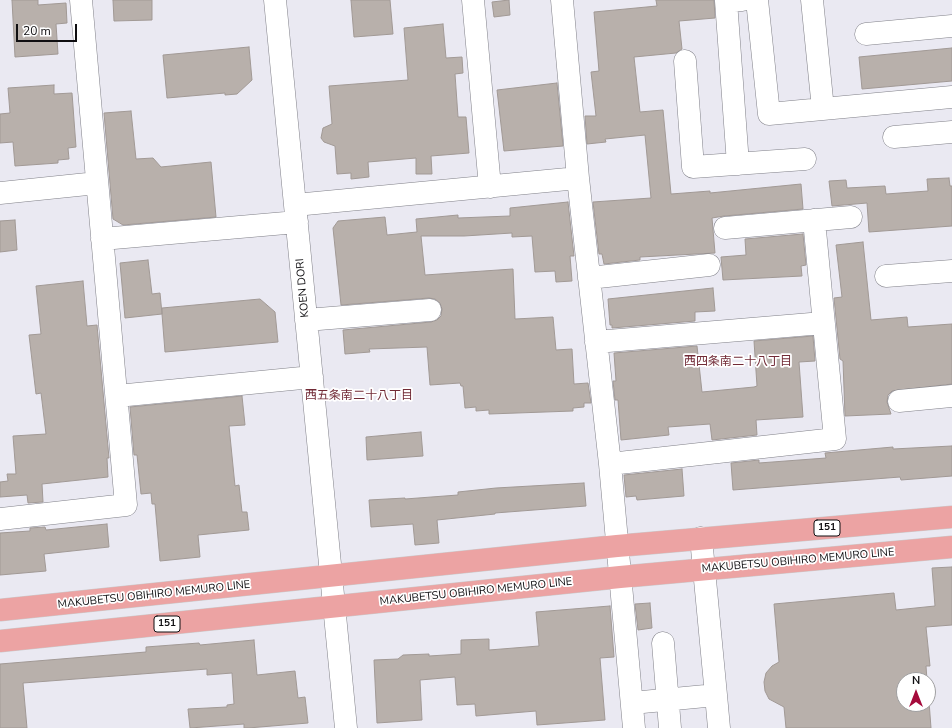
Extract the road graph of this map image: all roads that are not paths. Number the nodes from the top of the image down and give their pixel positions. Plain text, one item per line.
1 (80, 0) edge
2 (275, 0) edge
3 (473, 0) edge
4 (562, 0) edge
5 (742, 0) edge
6 (757, 0) edge
7 (812, 0) edge
8 (952, 26) edge
9 (866, 34) dead end
10 (685, 61) dead end
11 (952, 97) edge
12 (823, 109) junction
13 (952, 132) edge
14 (894, 136) dead end
15 (806, 159) dead end
16 (738, 164) junction
17 (578, 178) junction
18 (97, 183) junction
19 (490, 187) junction
20 (0, 193) edge
21 (296, 213) junction
22 (851, 217) dead end
23 (814, 220) junction
24 (725, 228) dead end
25 (102, 239) junction
26 (709, 265) dead end
27 (952, 271) edge
28 (886, 276) dead end
29 (589, 278) junction
30 (430, 310) dead end
31 (306, 320) junction
32 (823, 323) junction
33 (596, 342) junction
34 (312, 377) junction
35 (117, 396) junction
36 (952, 396) edge
37 (899, 401) dead end
38 (610, 464) junction
39 (952, 517) edge
40 (0, 519) edge
41 (701, 538) junction
42 (617, 546) junction
43 (952, 547) edge
44 (704, 570) junction
45 (331, 576) junction
46 (620, 577) junction
47 (334, 607) junction
48 (0, 610) edge
49 (0, 641) edge
50 (663, 643) dead end
51 (716, 695) junction
52 (667, 700) junction
53 (632, 703) junction
54 (346, 728) edge
55 (634, 728) edge
56 (670, 728) edge
57 (719, 728) edge

1 - 18 street
2 - 21 street, KOEN DORI
3 - 19 street
4 - 17 street
5 - 16 street
6 - 12 street
7 - 12 street
8 - 9 street
10 - 16 street
11 - 12 street
13 - 14 street
15 - 16 street
17 - 19 street
17 - 29 street
18 - 20 street
18 - 25 street
19 - 21 street
21 - 25 street
21 - 31 street, KOEN DORI
22 - 23 street
23 - 24 street
23 - 32 street
25 - 35 street
26 - 29 street
27 - 28 street
29 - 33 street
30 - 31 street
31 - 34 street, KOEN DORI
32 - 33 street
32 - 38 street
33 - 38 street
34 - 35 street
34 - 45 street, KOEN DORI
35 - 40 street
36 - 37 street
38 - 42 street
39 - 41 main road, MAKUBETSU OBIHIRO MEMURO LINE / 151
41 - 42 main road, MAKUBETSU OBIHIRO MEMURO LINE / 151
41 - 44 street
42 - 45 main road, MAKUBETSU OBIHIRO MEMURO LINE / 151
42 - 46 street
43 - 44 main road, MAKUBETSU OBIHIRO MEMURO LINE / 151
44 - 46 main road, MAKUBETSU OBIHIRO MEMURO LINE / 151
44 - 51 street
45 - 47 street, KOEN DORI
45 - 48 main road, MAKUBETSU OBIHIRO MEMURO LINE / 151
46 - 47 main road, MAKUBETSU OBIHIRO MEMURO LINE / 151
46 - 53 street
47 - 49 main road, MAKUBETSU OBIHIRO MEMURO LINE / 151
47 - 54 street, KOEN DORI
50 - 52 street
51 - 52 street
51 - 57 street
52 - 53 street
52 - 56 street
53 - 55 street

